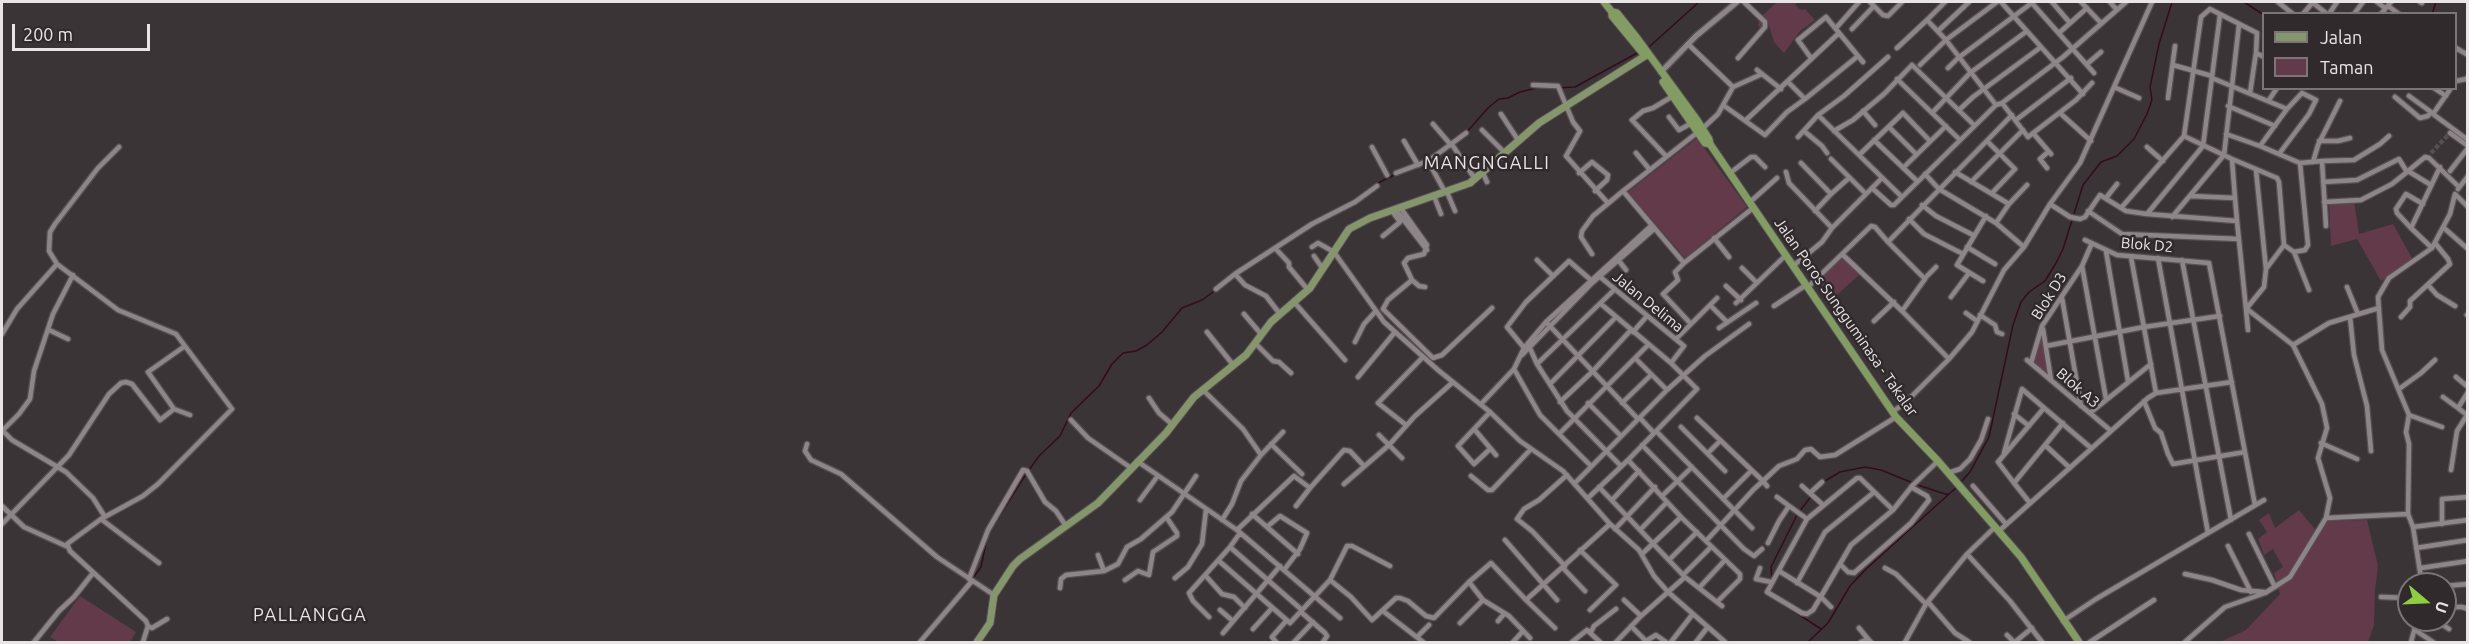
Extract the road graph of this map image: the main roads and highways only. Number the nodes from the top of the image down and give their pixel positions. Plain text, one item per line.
1 (1604, 2) edge
2 (1643, 51) junction
3 (1700, 130) junction
4 (977, 642) edge
5 (2079, 642) edge

1 - 2 highway
2 - 3 highway, Jalan Poros Sungguminasa - Takalar
2 - 3 highway, Jalan Poros Sungguminasa - Takalar
2 - 4 main road
3 - 5 highway, Jalan Poros Sungguminasa - Takalar

